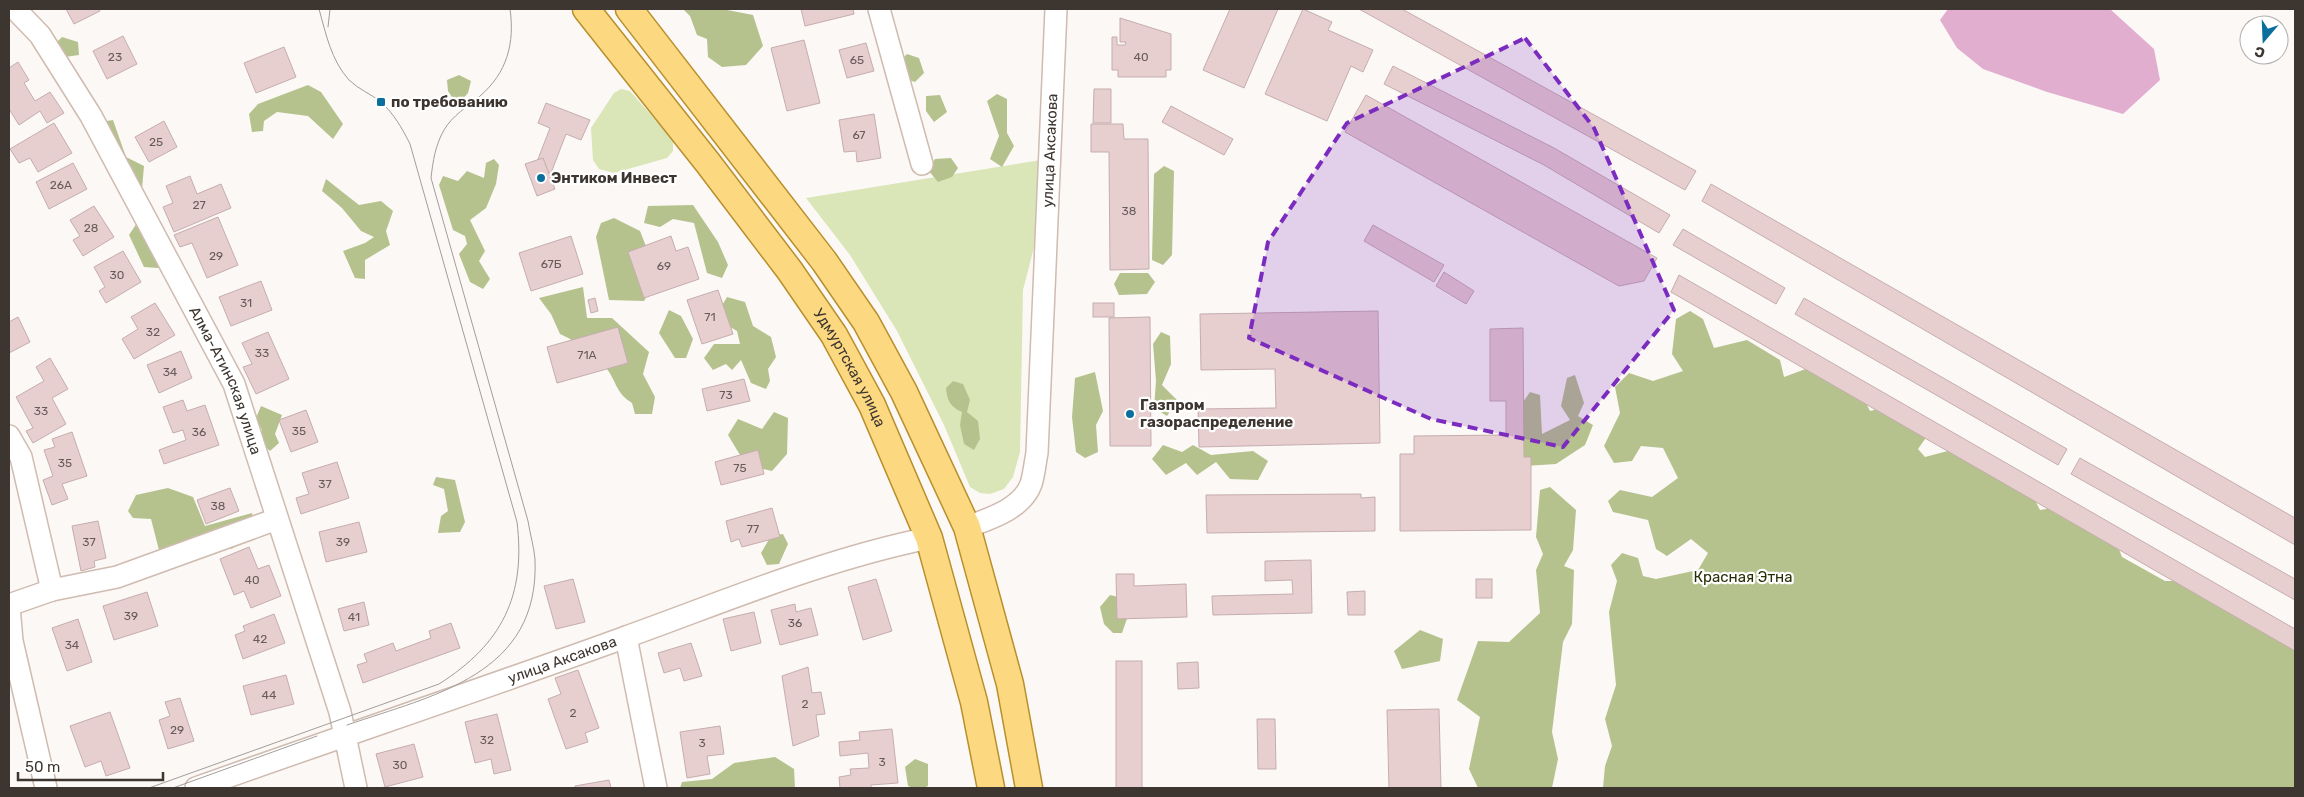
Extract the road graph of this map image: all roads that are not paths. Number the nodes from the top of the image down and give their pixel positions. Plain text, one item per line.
1 (15, 9) edge
2 (586, 9) edge
3 (629, 9) edge
4 (879, 9) edge
5 (1056, 9) edge
6 (922, 164) dead end
7 (9, 436) edge
8 (277, 519) junction
9 (967, 527) junction
10 (929, 538) junction
11 (52, 590) junction
12 (9, 606) edge
13 (626, 637) junction
14 (344, 735) junction
15 (46, 788) edge
16 (196, 788) edge
17 (356, 788) edge
18 (656, 788) edge
19 (991, 788) edge
20 (1029, 788) edge

1 - 8 street, Алма-Атинская улица
2 - 10 main road, Удмуртская улица
3 - 9 main road
4 - 6 street
5 - 9 street, улица Аксакова
7 - 11 street
8 - 11 street
8 - 14 street, Алма-Атинская улица
9 - 10 main road
9 - 20 main road
10 - 13 street, улица Аксакова
10 - 19 main road, Удмуртская улица
11 - 12 street
12 - 15 street
13 - 14 street, улица Аксакова
13 - 18 street
14 - 16 street, улица Аксакова
14 - 17 street, Алма-Атинская улица

